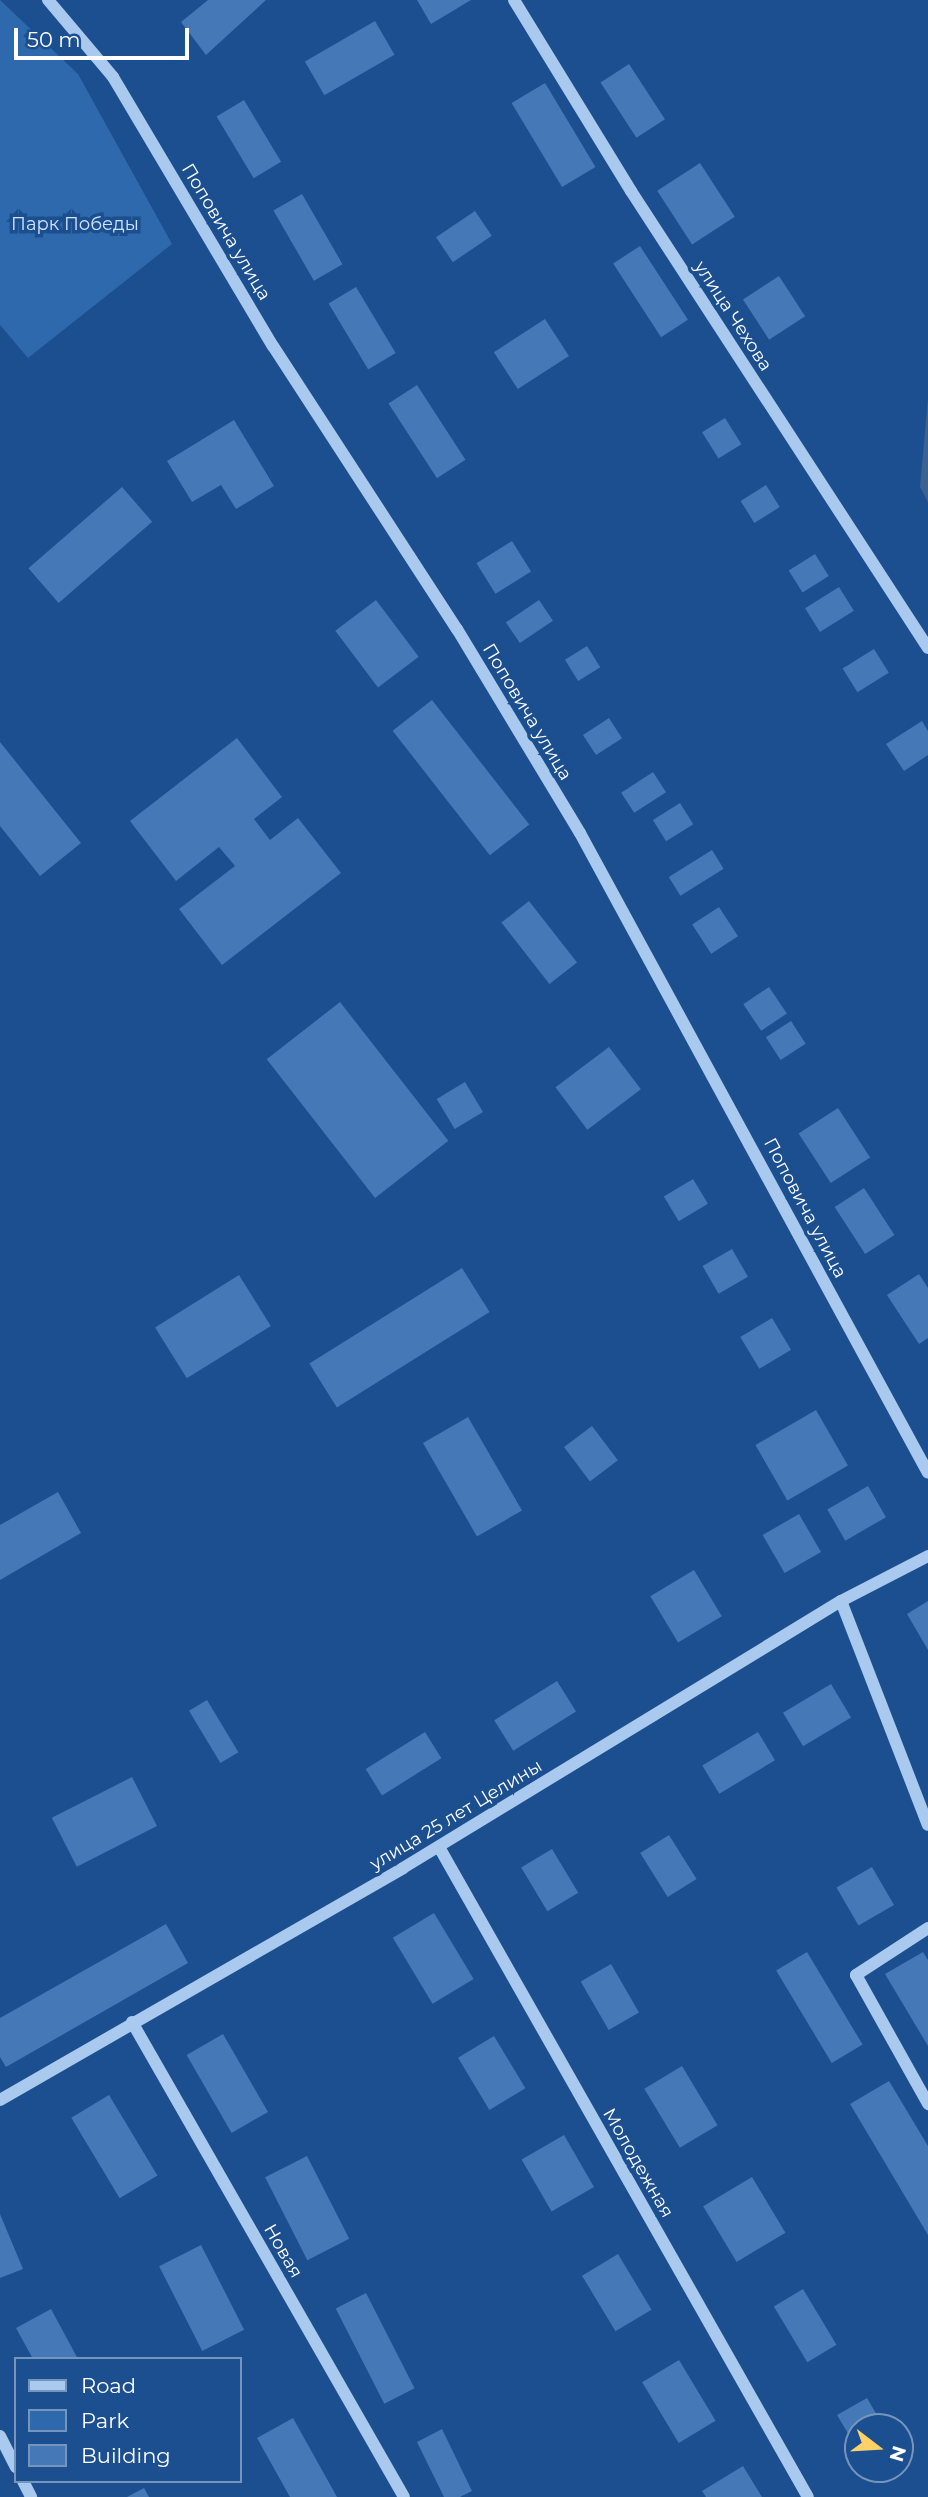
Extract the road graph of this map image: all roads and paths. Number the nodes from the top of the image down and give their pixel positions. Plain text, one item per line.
1 (48, 0) edge
2 (514, 0) edge
3 (928, 648) edge
4 (928, 1473) edge
5 (928, 1556) edge
6 (841, 1601) junction
7 (928, 1825) edge
8 (439, 1847) junction
9 (928, 1928) edge
10 (132, 2022) junction
11 (0, 2101) edge
12 (928, 2104) edge
13 (0, 2436) edge
14 (14, 2463) edge
15 (404, 2497) edge
16 (808, 2497) edge

1 - 4 street, Поповича улица
2 - 3 street, улица Чехова
5 - 6 street, улица 25 лет Целины
6 - 7 street
6 - 8 street, улица 25 лет Целины
8 - 10 street, улица 25 лет Целины
8 - 16 street, Молодежная
9 - 12 street
10 - 11 street, улица 25 лет Целины
10 - 15 street, Новая
13 - 14 street

